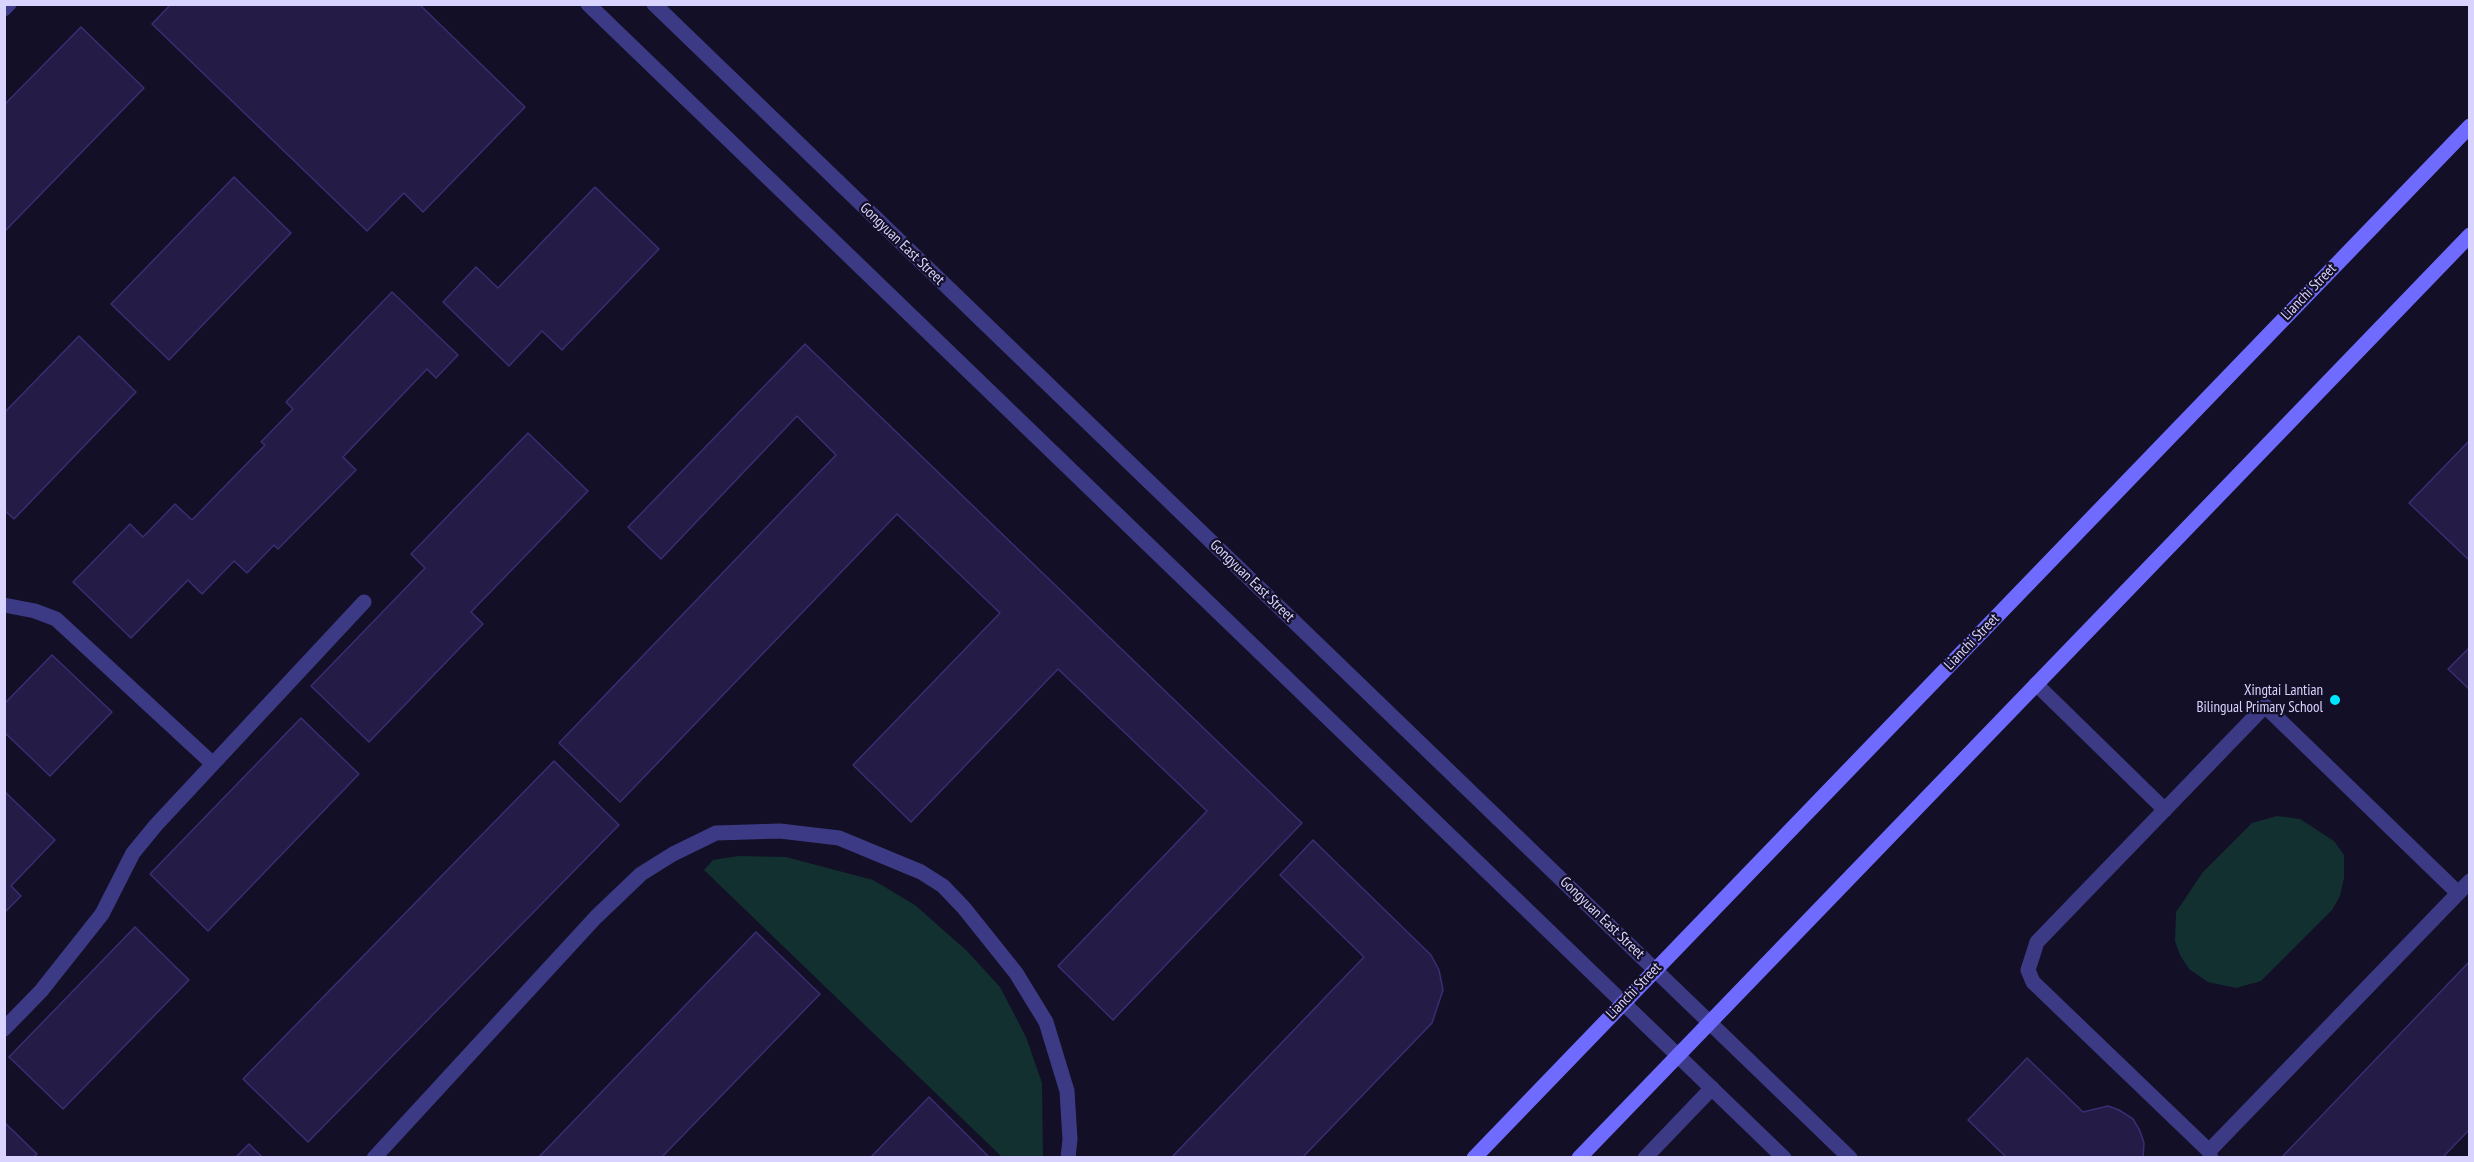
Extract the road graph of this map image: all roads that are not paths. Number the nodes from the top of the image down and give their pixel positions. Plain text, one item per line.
1 (9, 4) edge
2 (588, 4) edge
3 (654, 4) edge
4 (4, 9) edge
5 (2469, 126) edge
6 (2469, 235) edge
7 (364, 602) dead end
8 (4, 605) edge
9 (2036, 684) junction
10 (213, 764) junction
11 (2165, 810) junction
12 (2469, 881) edge
13 (2458, 892) junction
14 (1655, 970) junction
15 (1624, 1003) junction
16 (1710, 1022) junction
17 (4, 1029) edge
18 (1678, 1055) junction
19 (1712, 1088) junction
20 (2210, 1154) edge
21 (374, 1158) edge
22 (1068, 1158) edge
23 (1474, 1158) edge
24 (1579, 1158) edge
25 (1645, 1158) edge
26 (1784, 1158) edge
27 (1850, 1158) edge

1 - 4 street
2 - 15 street
3 - 14 street, Gongyuan East Street
5 - 14 main road, Lianchi Street
6 - 9 main road
7 - 10 street
8 - 10 street
9 - 11 street
9 - 16 main road
10 - 17 street
11 - 13 street
11 - 20 street
12 - 13 street
13 - 20 street
14 - 15 main road, Lianchi Street
14 - 16 street, Gongyuan East Street
15 - 18 street
15 - 23 main road, Lianchi Street
16 - 18 main road
16 - 27 street, Gongyuan East Street
18 - 19 street
18 - 24 main road
19 - 25 street
19 - 26 street
21 - 22 street

